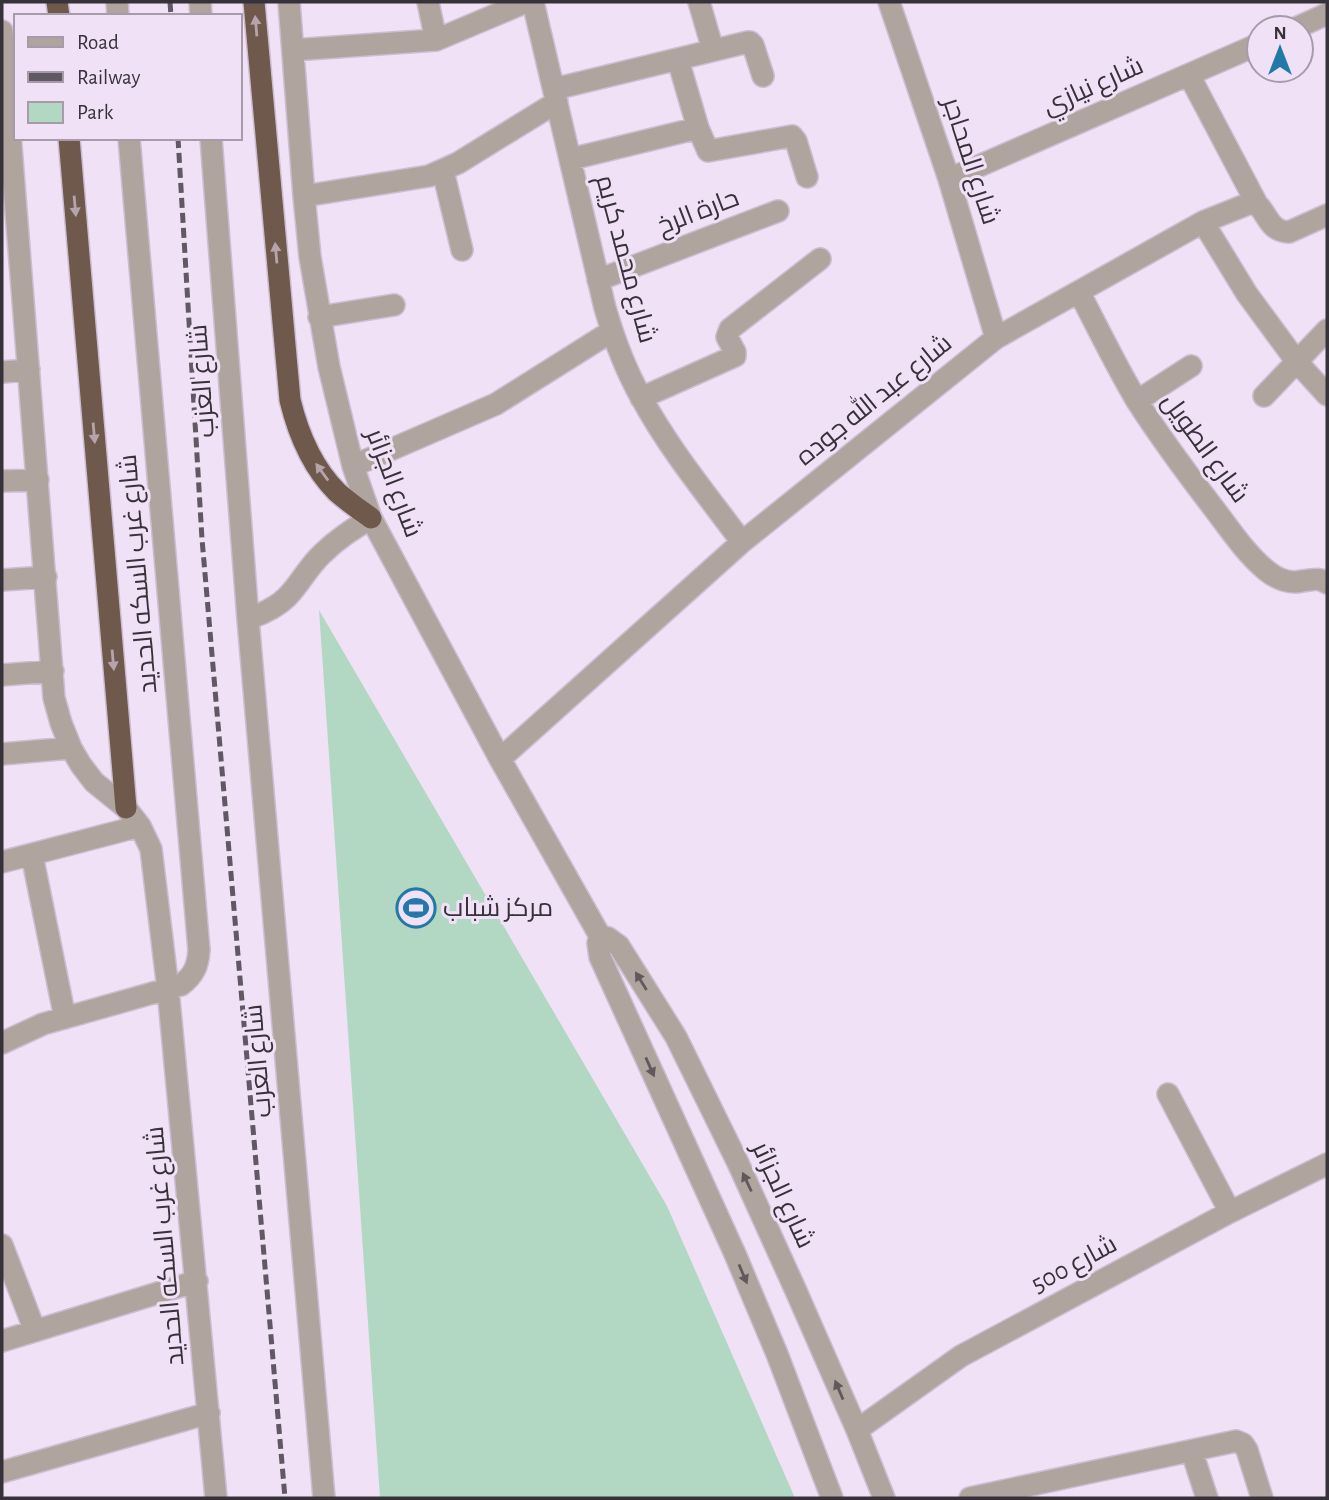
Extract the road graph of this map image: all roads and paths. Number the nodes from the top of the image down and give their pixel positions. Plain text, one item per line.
1 (254, 2) edge
2 (289, 2) edge
3 (428, 2) edge
4 (526, 2) edge
5 (533, 2) edge
6 (889, 2) edge
7 (705, 3) edge
8 (2, 31) edge
9 (436, 40) junction
10 (293, 50) junction
11 (713, 50) junction
12 (1245, 50) edge
13 (678, 60) junction
14 (1189, 75) junction
15 (763, 76) dead end
16 (556, 95) junction
17 (698, 128) junction
18 (69, 140) edge
19 (129, 140) edge
20 (211, 140) edge
21 (6, 148) edge
22 (571, 159) junction
23 (443, 171) junction
24 (807, 177) dead end
25 (949, 179) junction
26 (304, 196) junction
27 (1257, 204) junction
28 (778, 211) dead end
29 (1327, 215) edge
30 (1203, 222) junction
31 (462, 250) dead end
32 (820, 259) dead end
33 (12, 272) edge
34 (598, 280) junction
35 (1079, 292) junction
36 (394, 305) dead end
37 (319, 317) junction
38 (1327, 330) edge
39 (612, 331) junction
40 (996, 338) junction
41 (1297, 362) junction
42 (1191, 366) dead end
43 (29, 370) junction
44 (2, 372) edge
45 (1327, 395) edge
46 (1264, 396) dead end
47 (641, 398) junction
48 (1137, 401) junction
49 (353, 466) junction
50 (38, 480) junction
51 (2, 481) edge
52 (371, 518) junction
53 (742, 542) junction
54 (46, 577) junction
55 (1323, 577) edge
56 (2, 580) edge
57 (248, 619) junction
58 (52, 671) junction
59 (2, 675) edge
60 (71, 748) junction
61 (2, 754) edge
62 (500, 759) junction
63 (126, 808) junction
64 (140, 826) junction
65 (32, 855) junction
66 (2, 862) edge
67 (600, 936) junction
68 (168, 989) junction
69 (65, 1018) junction
70 (2, 1043) edge
71 (1168, 1094) dead end
72 (1327, 1164) edge
73 (1230, 1212) junction
74 (2, 1245) edge
75 (197, 1282) junction
76 (35, 1331) junction
77 (2, 1341) edge
78 (209, 1413) junction
79 (857, 1430) junction
80 (1192, 1452) junction
81 (2, 1472) edge
82 (216, 1498) edge
83 (324, 1498) edge
84 (832, 1498) edge
85 (884, 1498) edge
86 (970, 1498) edge
87 (1208, 1498) edge
88 (1262, 1498) edge

52 -> 1 highway
2 - 10 street, شارع الجزائر
3 - 9 street
4 - 9 street
5 - 16 street, شارع محمد كريم
6 - 25 street, شارع المحاجر
7 - 11 street
8 - 21 street, شارع غرب السكه الحديد
9 - 10 street
10 - 26 street, شارع الجزائر
11 - 13 street
11 - 15 street
12 - 14 street, شارع نيازي
13 - 16 street
13 - 17 street
14 - 25 street, شارع نيازي
14 - 27 street
16 - 22 street, شارع محمد كريم
16 - 23 street
17 - 22 street
17 - 24 street
18 -> 63 highway
19 - 68 street, شارع غرب السكه الحديد
20 - 57 street, شارع العزب
21 - 33 street, شارع غرب السكه الحديد
22 - 34 street, شارع محمد كريم
23 - 26 street
23 - 31 street
25 - 40 street, شارع المحاجر
26 - 37 street, شارع الجزائر
27 - 29 street
27 - 30 street, شارع عبد الله جوده
28 - 34 street, حارة الرخ
30 - 35 street, شارع عبد الله جوده
30 - 41 street
32 - 47 street
33 - 43 street, شارع غرب السكه الحديد
34 - 39 street, شارع محمد كريم
35 - 40 street, شارع عبد الله جوده
35 - 48 street, شارع الطويل
36 - 37 street
37 - 49 street, شارع الجزائر
38 - 41 street
39 - 47 street, شارع محمد كريم
39 - 49 street
40 - 53 street, شارع عبد الله جوده
41 - 45 street
41 - 46 street
42 - 48 street
43 - 44 street
43 - 50 street, شارع غرب السكه الحديد
47 - 53 street, شارع محمد كريم
48 - 55 street, شارع الطويل
49 - 52 street, شارع الجزائر
50 - 51 street
50 - 54 street, شارع غرب السكه الحديد
52 - 57 street
52 - 62 street, شارع الجزائر
53 - 62 street, شارع عبد الله جوده
54 - 56 street
54 - 58 street, شارع غرب السكه الحديد
57 - 83 street, شارع العرب
58 - 59 street
58 - 60 street, شارع غرب السكه الحديد
60 - 61 street
60 - 63 street, شارع غرب السكه الحديد
62 - 67 street, شارع الجزائر
63 - 64 street, شارع غرب السكه الحديد
64 - 65 street
64 - 68 street, شارع غرب السكه الحديد
65 - 66 street
65 - 69 street
79 -> 67 street, شارع الجزائر
67 -> 84 street, شارع الجزائر
68 - 69 street
68 - 75 street, شارع غرب السكه الحديد
69 - 70 street
71 - 73 street
72 - 73 street, شارع 500
73 - 79 street, شارع 500
74 - 76 street
75 - 76 street
75 - 78 street, شارع غرب السكه الحديد
76 - 77 street
78 - 81 street
78 - 82 street, شارع غرب السكه الحديد
79 - 85 street, شارع الجزائر
80 - 86 street
80 - 87 street
80 - 88 street

